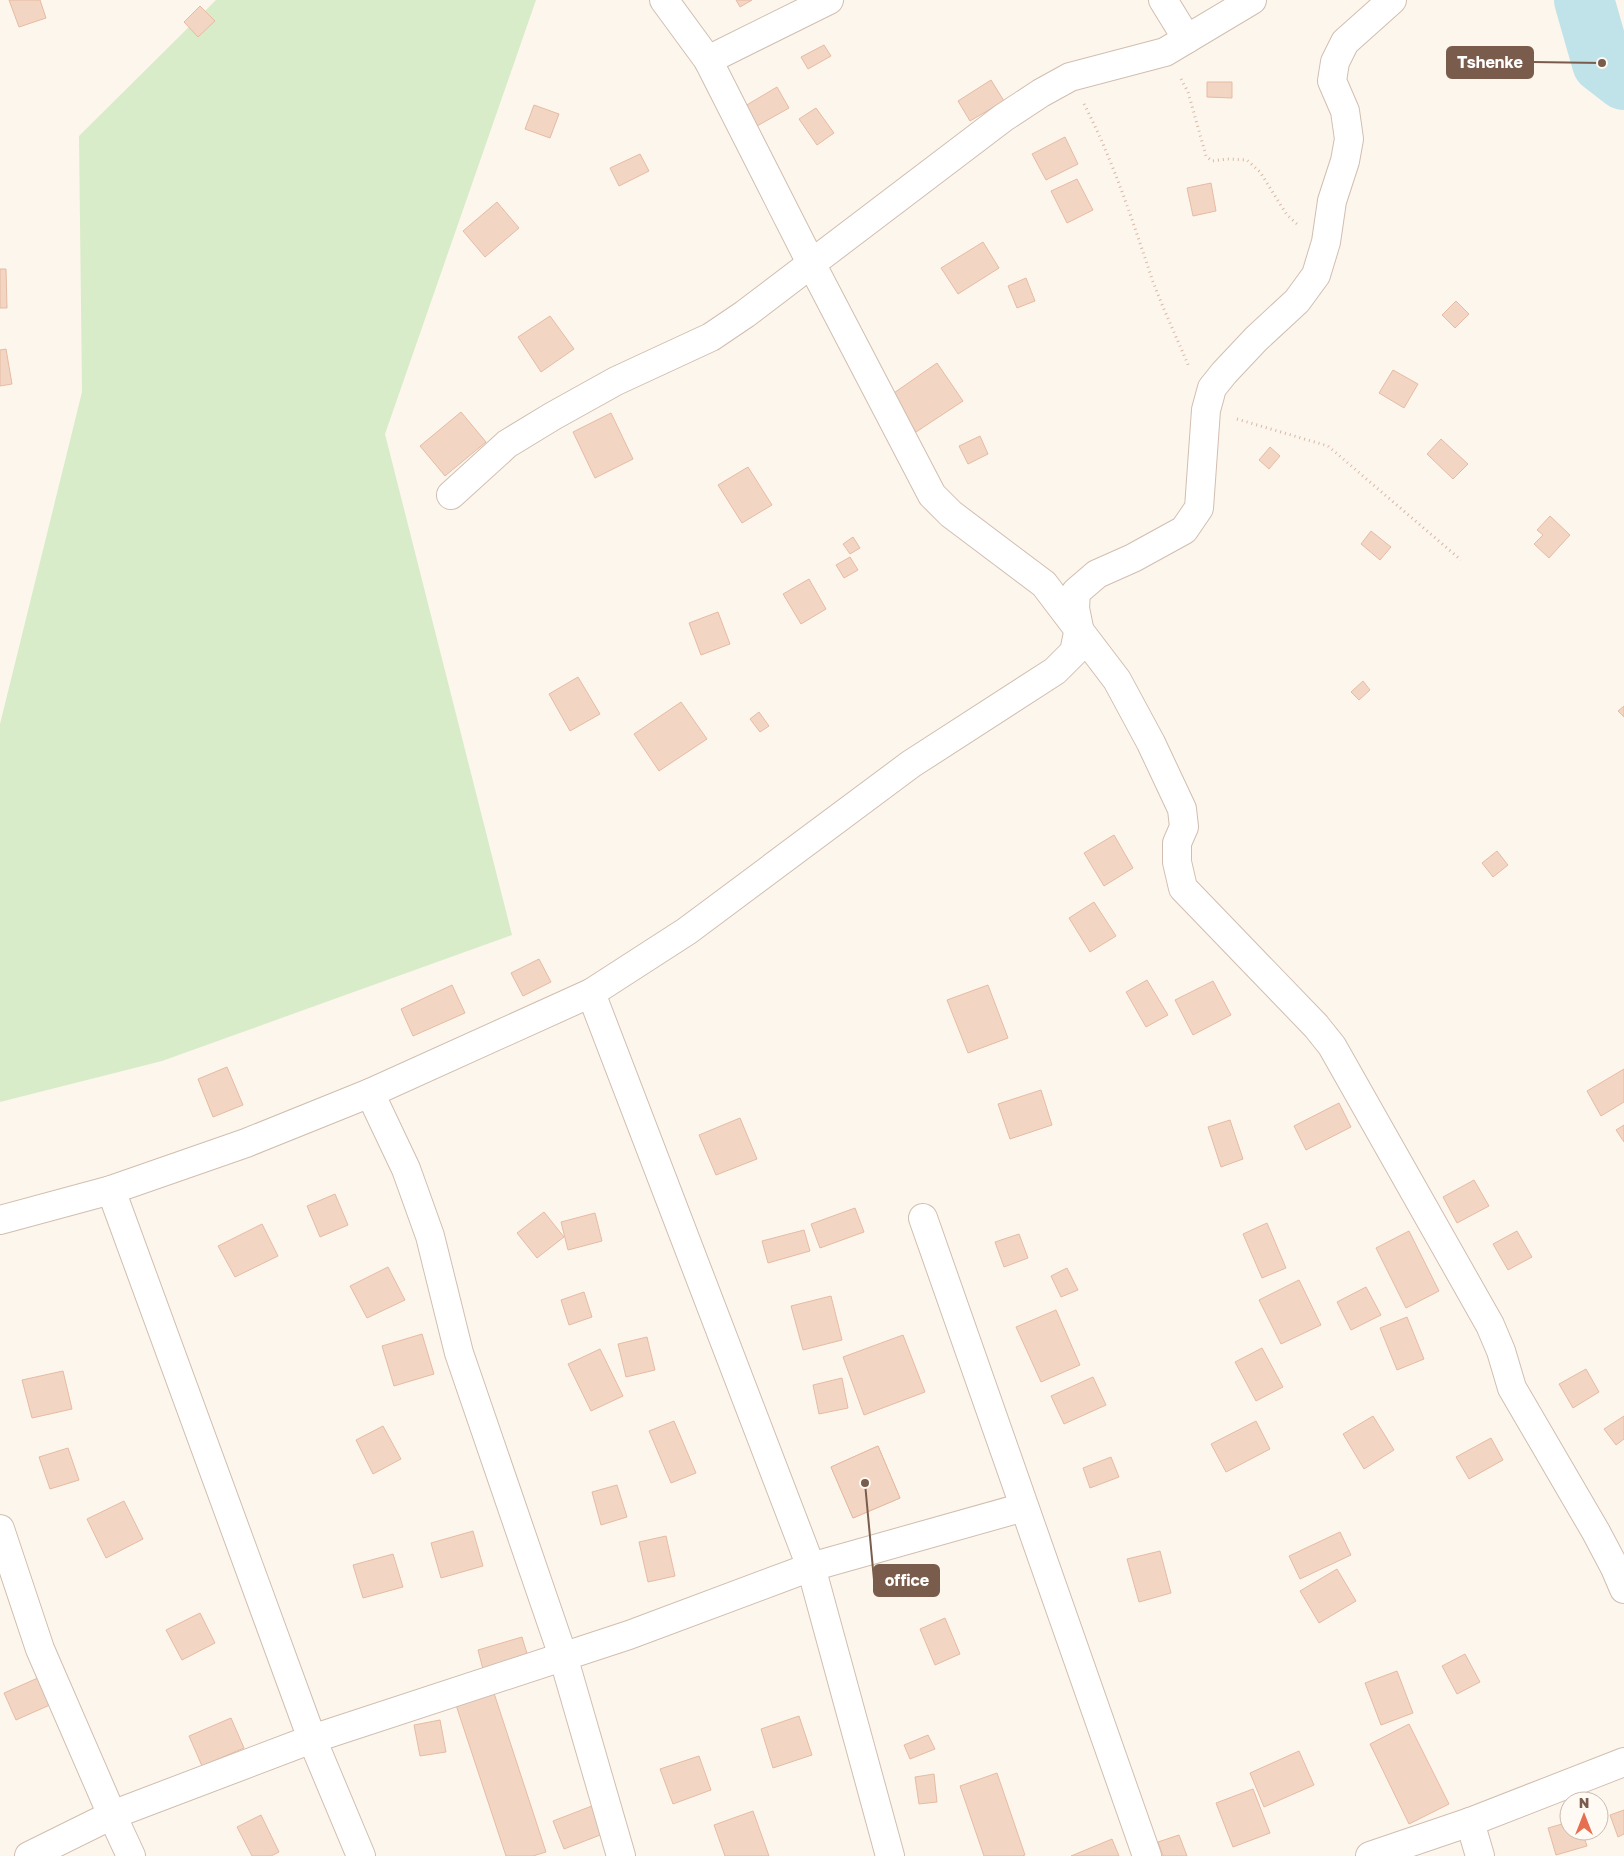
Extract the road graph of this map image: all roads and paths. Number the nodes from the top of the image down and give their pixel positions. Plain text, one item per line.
1 (664, 0) edge
2 (829, 0) edge
3 (1163, 0) edge
4 (1252, 0) edge
5 (1392, 0) edge
6 (1176, 46) junction
7 (708, 60) junction
8 (1070, 77) junction
9 (1326, 242) junction
10 (812, 265) junction
11 (1206, 410) junction
12 (451, 495) dead end
13 (1461, 560) dead end
14 (1079, 628) junction
15 (591, 993) junction
16 (370, 1092) junction
17 (111, 1190) junction
18 (923, 1218) dead end
19 (0, 1220) edge
20 (1024, 1507) junction
21 (0, 1529) edge
22 (811, 1567) junction
23 (1624, 1589) edge
24 (563, 1656) junction
25 (312, 1739) junction
26 (1624, 1762) edge
27 (112, 1816) junction
28 (1470, 1822) junction
29 (30, 1856) edge
30 (131, 1856) edge
31 (361, 1856) edge
32 (621, 1856) edge
33 (890, 1856) edge
34 (1147, 1856) edge
35 (1370, 1856) edge
36 (1480, 1856) edge

1 - 7 street
2 - 7 street
3 - 6 street
4 - 6 street
5 - 9 street
6 - 8 street
6 - 9 path
7 - 10 street
8 - 10 street
8 - 11 path
9 - 11 street
10 - 12 street
10 - 14 street
11 - 13 path
11 - 14 street
14 - 15 street
14 - 23 street
15 - 16 street
15 - 22 street
16 - 17 street
16 - 24 street
17 - 19 street
17 - 25 street
18 - 20 street
20 - 22 street
20 - 34 street
21 - 27 street
22 - 24 street
22 - 33 street
24 - 25 street
24 - 32 street
25 - 27 street
25 - 31 street
26 - 28 street
27 - 29 street
27 - 30 street
28 - 35 street
28 - 36 street

